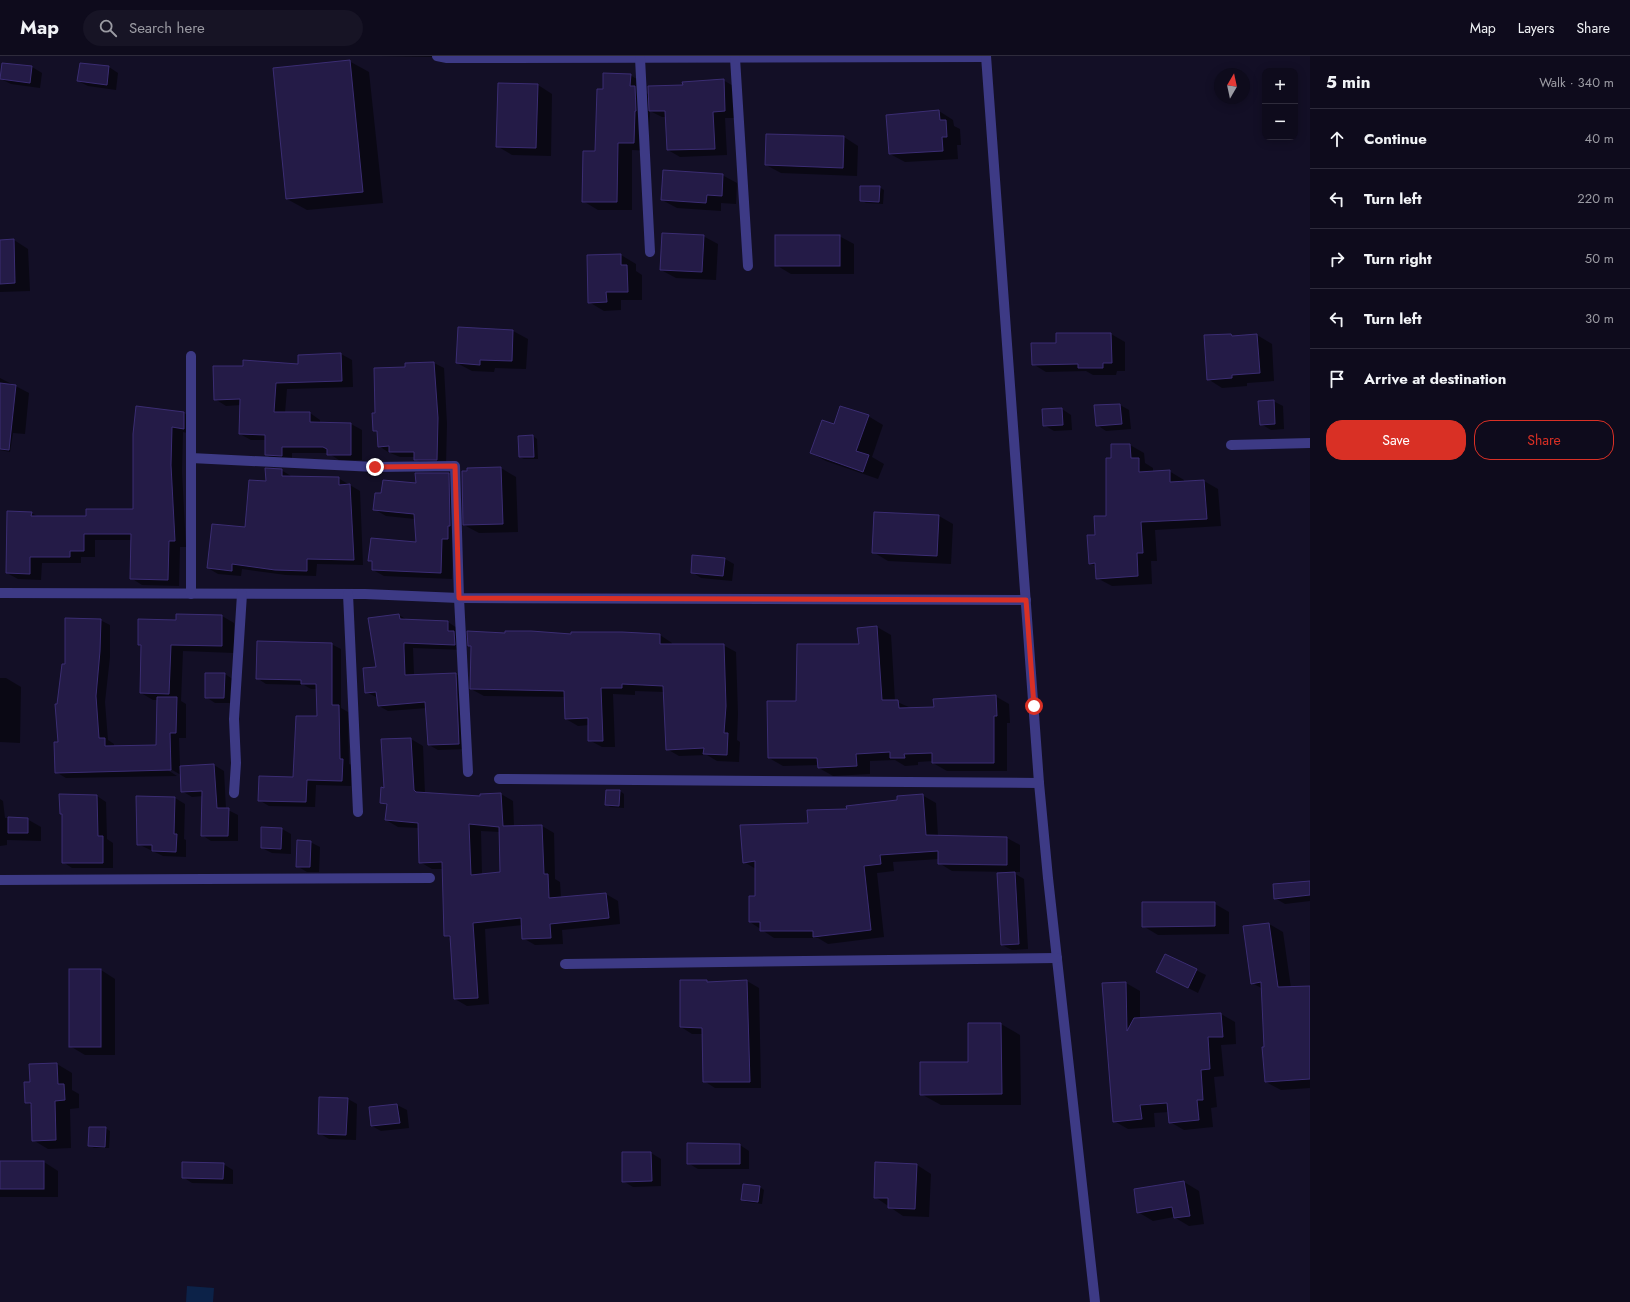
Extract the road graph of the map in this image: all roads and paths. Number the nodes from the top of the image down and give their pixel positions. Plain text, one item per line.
1 (437, 56) edge
2 (986, 56) edge
3 (640, 58) junction
4 (735, 58) junction
5 (650, 252) dead end
6 (748, 266) dead end
7 (191, 356) dead end
8 (1310, 443) edge
9 (1231, 445) dead end
10 (191, 458) junction
11 (0, 594) edge
12 (190, 594) junction
13 (242, 594) junction
14 (348, 594) junction
15 (459, 598) junction
16 (1026, 600) junction
17 (468, 772) dead end
18 (500, 779) dead end
19 (1039, 783) junction
20 (234, 793) dead end
21 (358, 812) dead end
22 (430, 878) dead end
23 (0, 880) edge
24 (1056, 958) junction
25 (565, 964) dead end
26 (1095, 1302) edge

1 - 3 street
2 - 4 street
2 - 16 street
3 - 4 street
3 - 5 street
4 - 6 street
7 - 10 street
8 - 9 street
10 - 12 street
10 - 15 street
11 - 12 street
12 - 13 street
13 - 14 street
13 - 20 street
14 - 15 street
14 - 21 street
15 - 16 street
15 - 17 street
16 - 19 street
18 - 19 street
19 - 24 street
22 - 23 street
24 - 25 street
24 - 26 street

